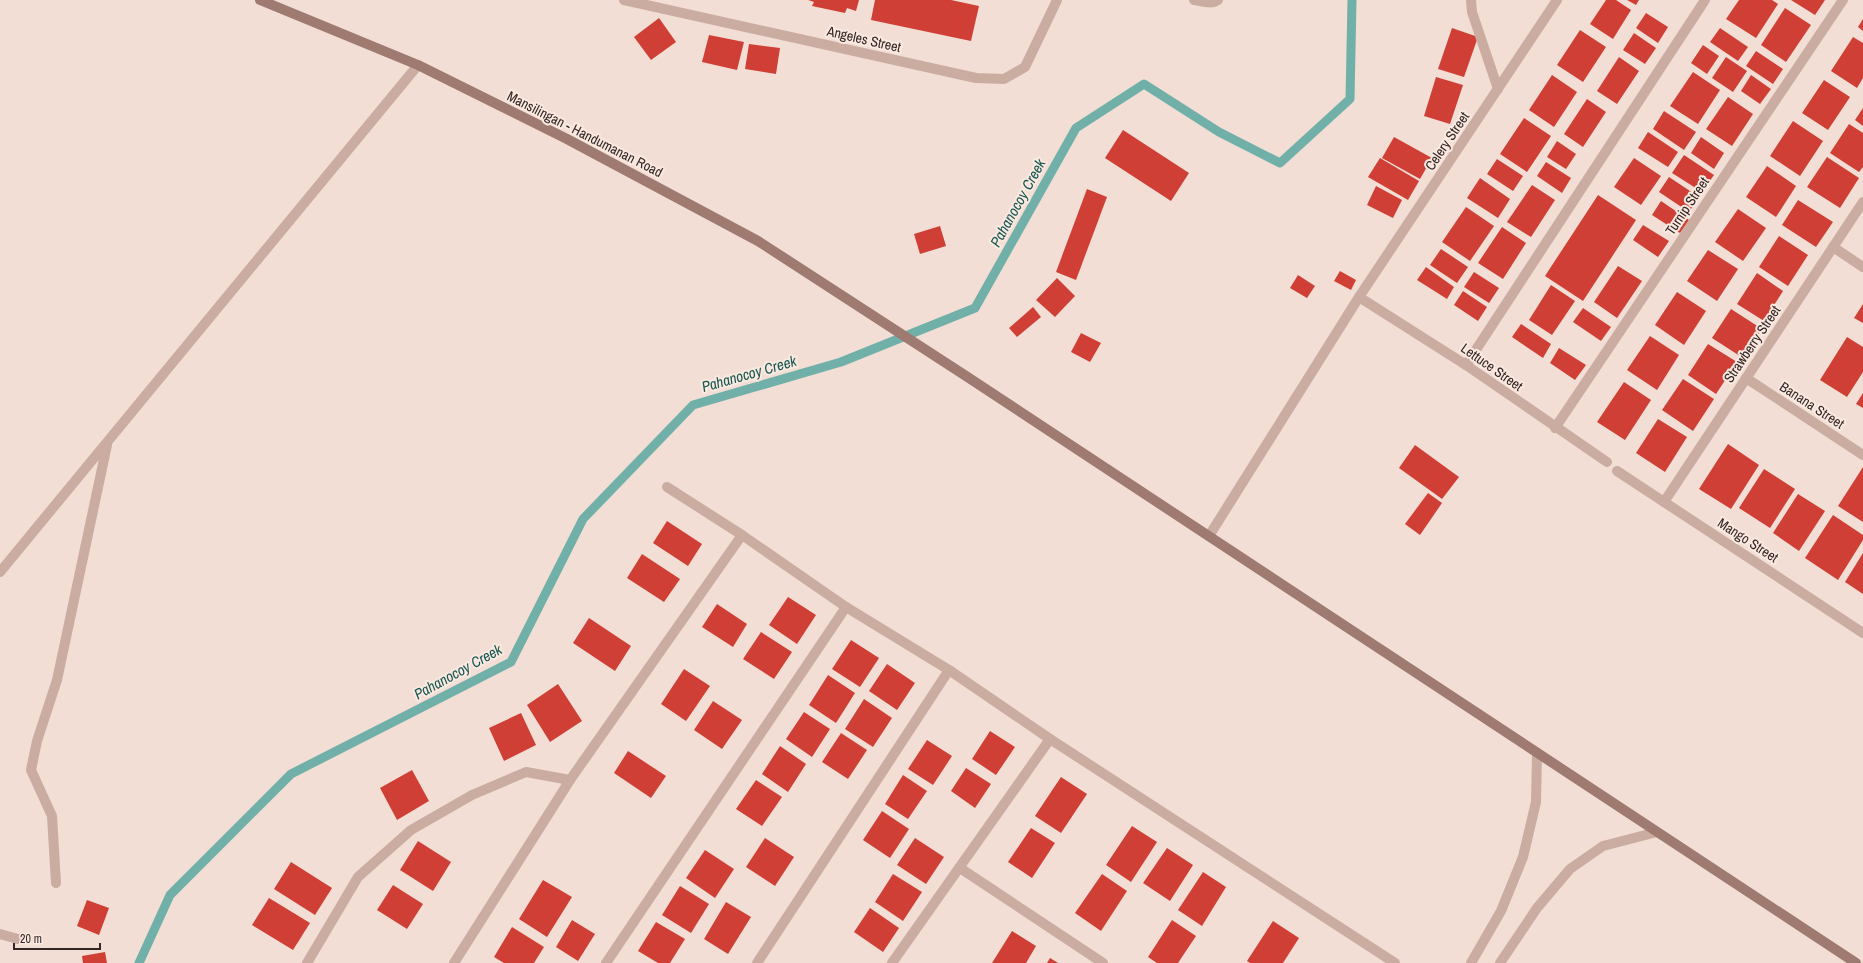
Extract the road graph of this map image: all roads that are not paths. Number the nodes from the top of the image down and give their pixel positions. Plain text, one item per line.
1 (260, 0) edge
2 (624, 0) edge
3 (1057, 0) edge
4 (1194, 0) edge
5 (1218, 0) edge
6 (1471, 0) edge
7 (1557, 0) edge
8 (1706, 0) edge
9 (1843, 0) edge
10 (418, 65) junction
11 (1498, 89) junction
12 (1863, 202) edge
13 (1833, 247) junction
14 (1863, 267) edge
15 (1359, 297) junction
16 (1466, 365) junction
17 (1746, 378) junction
18 (1555, 428) junction
19 (107, 444) junction
20 (1863, 455) edge
21 (1607, 462) dead end
22 (1617, 471) dead end
23 (668, 487) dead end
24 (1664, 502) junction
25 (742, 535) junction
26 (1209, 536) junction
27 (0, 572) edge
28 (846, 607) junction
29 (1863, 633) edge
30 (948, 670) junction
31 (1050, 740) junction
32 (1537, 753) junction
33 (570, 780) junction
34 (1657, 832) junction
35 (960, 868) junction
36 (56, 883) dead end
37 (0, 934) edge
38 (18, 939) dead end
39 (307, 963) edge
40 (454, 963) edge
41 (606, 963) edge
42 (757, 963) edge
43 (892, 963) edge
44 (1102, 963) edge
45 (1395, 963) edge
46 (1471, 963) edge
47 (1500, 963) edge
48 (1856, 963) edge

1 - 10 street, Mansilingan - Handumanan Road
2 - 3 street, Angeles Street
4 - 5 street
6 - 11 street
7 - 11 street, Celery Street
8 - 16 street
9 - 18 street, Turnip Street
10 - 19 street
10 - 26 street, Mansilingan - Handumanan Road
11 - 15 street, Celery Street
12 - 13 street, Strawberry Street
13 - 14 street
13 - 17 street, Strawberry Street
15 - 16 street, Lettuce Street
15 - 26 street, Celery Street
16 - 18 street, Lettuce Street
17 - 20 street, Banana Street
17 - 24 street, Strawberry Street
18 - 21 street, Lettuce Street
19 - 27 street
19 - 36 street
22 - 24 street, Mango Street
23 - 25 street
24 - 29 street, Mango Street
25 - 28 street
25 - 33 street
26 - 32 street, Mansilingan - Handumanan Road
28 - 30 street
28 - 41 street
30 - 31 street
30 - 42 street
31 - 35 street
31 - 45 street
32 - 34 street, Mansilingan - Handumanan Road
32 - 46 street
33 - 39 street
33 - 40 street
34 - 47 street
34 - 48 street, Mansilingan - Handumanan Road
35 - 43 street
35 - 44 street
37 - 38 street

